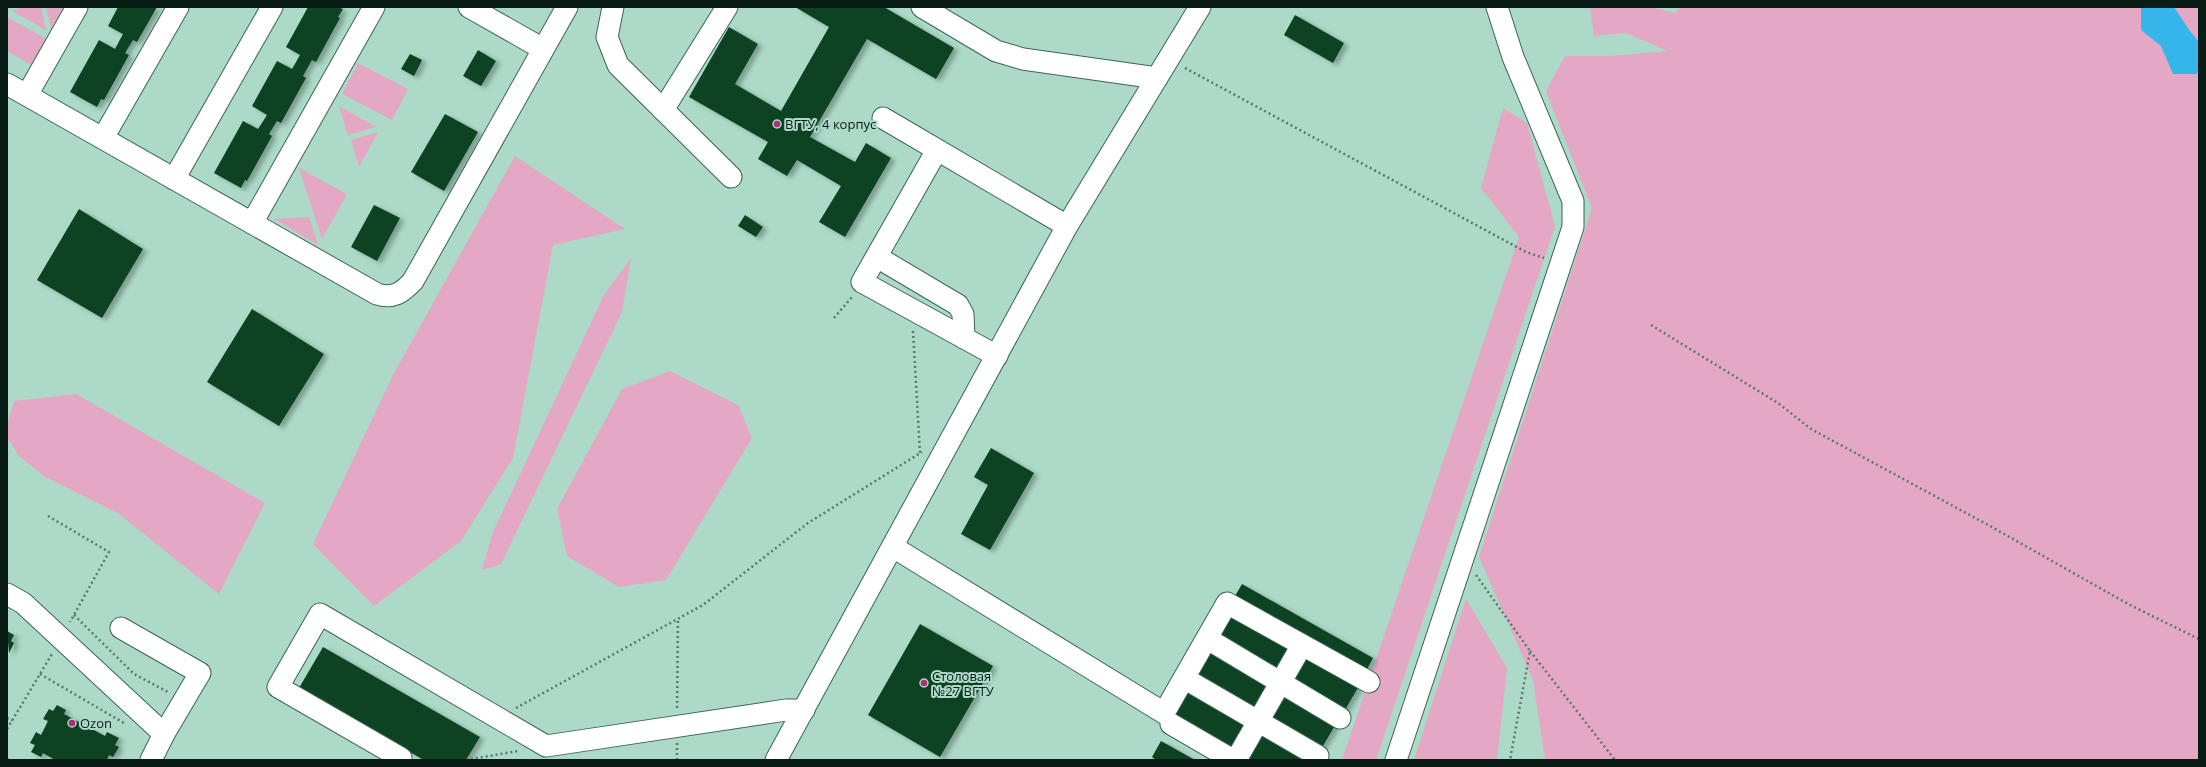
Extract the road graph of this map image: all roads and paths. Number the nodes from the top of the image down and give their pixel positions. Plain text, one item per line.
1 (78, 7) edge
2 (178, 7) edge
3 (272, 7) edge
4 (374, 7) edge
5 (469, 7) edge
6 (567, 7) edge
7 (613, 7) edge
8 (727, 7) edge
9 (922, 7) edge
10 (1200, 7) edge
11 (1497, 7) edge
12 (543, 49) junction
13 (1168, 59) junction
14 (1157, 78) junction
15 (7, 84) edge
16 (28, 95) junction
17 (663, 110) junction
18 (883, 118) dead end
19 (104, 138) junction
20 (937, 150) junction
21 (731, 177) dead end
22 (174, 179) junction
23 (252, 223) junction
24 (1067, 226) junction
25 (877, 257) junction
26 (1561, 263) junction
27 (862, 282) junction
28 (911, 308) junction
29 (834, 318) dead end
30 (1651, 325) dead end
31 (964, 338) junction
32 (997, 356) junction
33 (927, 449) dead end
34 (920, 453) junction
35 (48, 516) dead end
36 (893, 547) junction
37 (1464, 558) junction
38 (7, 594) edge
39 (74, 615) junction
40 (678, 619) junction
41 (121, 628) dead end
42 (61, 638) junction
43 (2199, 639) edge
44 (1216, 644) dead end
45 (1302, 645) junction
46 (1530, 651) junction
47 (40, 674) junction
48 (1369, 682) dead end
49 (1280, 683) junction
50 (1194, 684) dead end
51 (170, 693) dead end
52 (804, 710) junction
53 (7, 718) edge
54 (497, 718) junction
55 (1340, 718) dead end
56 (12, 721) junction
57 (1257, 722) junction
58 (125, 724) dead end
59 (1171, 724) dead end
60 (676, 727) junction
61 (7, 729) edge
62 (164, 734) junction
63 (546, 746) junction
64 (1318, 756) dead end
65 (151, 760) edge
66 (400, 760) edge
67 (466, 760) edge
68 (677, 760) edge
69 (776, 760) edge
70 (1234, 760) edge
71 (1396, 760) edge
72 (1510, 760) edge
73 (1615, 760) edge

1 - 16 street
2 - 19 street
3 - 22 street
4 - 23 street
5 - 12 street
6 - 12 street
7 - 17 street
8 - 17 street
9 - 14 street
10 - 13 street
11 - 26 street
12 - 23 street
13 - 14 street
13 - 26 path
14 - 24 street
15 - 16 street
16 - 19 street
17 - 21 street
18 - 20 street
19 - 22 street
20 - 24 street
20 - 25 street
22 - 23 street
24 - 32 street
25 - 27 street
25 - 31 street
26 - 37 street
27 - 28 street
27 - 29 path
28 - 31 street
28 - 34 path
30 - 43 path
31 - 32 street
32 - 36 street
33 - 34 path
34 - 40 path
35 - 39 path
36 - 45 street
36 - 52 street
37 - 46 path
37 - 71 street
38 - 42 street
39 - 42 path
39 - 51 path
40 - 54 path
40 - 60 path
41 - 62 street
42 - 47 path
42 - 62 street
44 - 49 street
45 - 48 street
45 - 49 street
46 - 72 path
46 - 73 path
47 - 56 path
47 - 58 path
49 - 55 street
49 - 57 street
50 - 57 street
52 - 60 street
52 - 69 street
53 - 56 path
54 - 63 street
54 - 66 street
56 - 61 path
57 - 64 street
57 - 70 street
59 - 70 street
60 - 63 street
60 - 68 path
62 - 65 street
63 - 67 path

